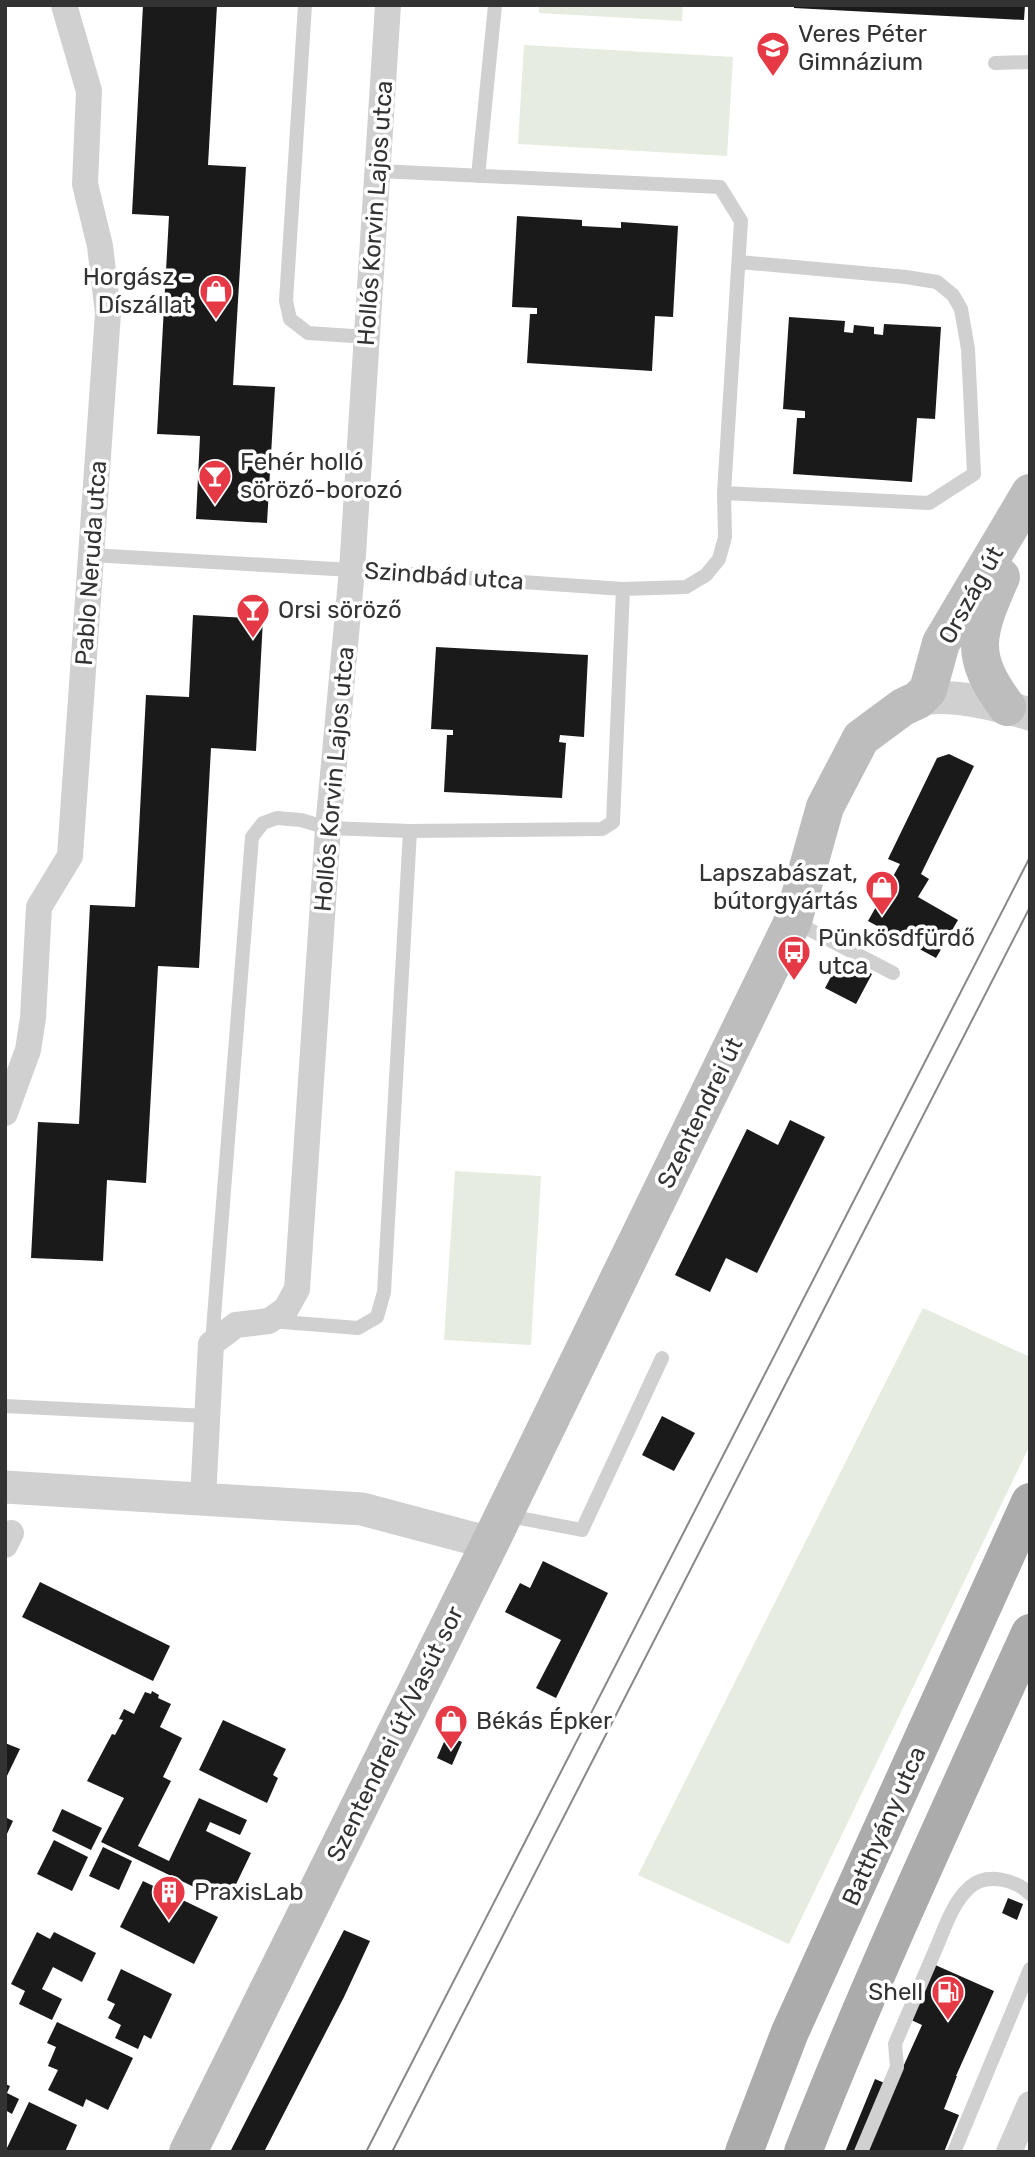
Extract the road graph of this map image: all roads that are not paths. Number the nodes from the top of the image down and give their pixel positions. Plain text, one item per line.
1 (64, 5) edge
2 (305, 5) edge
3 (388, 5) edge
4 (495, 5) edge
5 (1030, 62) edge
6 (995, 63) dead end
7 (379, 171) junction
8 (478, 176) junction
9 (739, 262) junction
10 (367, 338) junction
11 (724, 493) junction
12 (1030, 494) edge
13 (92, 555) junction
14 (352, 570) junction
15 (623, 589) junction
16 (918, 700) junction
17 (1018, 711) edge
18 (328, 828) junction
19 (410, 831) junction
20 (793, 921) junction
21 (892, 973) dead end
22 (5, 1113) edge
23 (269, 1321) junction
24 (211, 1344) junction
25 (662, 1358) dead end
26 (5, 1406) edge
27 (206, 1416) junction
28 (5, 1487) edge
29 (203, 1499) junction
30 (1030, 1502) edge
31 (497, 1529) junction
32 (1030, 1633) edge
33 (1030, 1894) edge
34 (1030, 1969) edge
35 (1030, 2104) edge
36 (188, 2152) edge
37 (744, 2152) edge
38 (803, 2152) edge
39 (861, 2152) edge
40 (954, 2152) edge
41 (1009, 2152) edge

1 - 13 street, Pablo Neruda utca
2 - 10 lane
3 - 7 street, Hollós Korvin Lajos utca
4 - 8 lane
5 - 6 lane
7 - 8 lane, Szindbád utca
7 - 10 street, Hollós Korvin Lajos utca
8 - 9 lane, Szindbád utca
9 - 11 lane, Szindbád utca
9 - 11 lane
10 - 14 street, Hollós Korvin Lajos utca
11 - 15 lane, Szindbád utca
12 - 16 main road, Ország út
12 - 17 main road
13 - 14 lane, Szindbád utca
13 - 22 street, Pablo Neruda utca
14 - 15 lane, Szindbád utca
14 - 18 street, Hollós Korvin Lajos utca
15 - 19 lane
16 - 17 street
16 - 20 main road, Szentendrei út
18 - 19 lane
18 - 23 street, Hollós Korvin Lajos utca
18 - 24 lane
19 - 23 lane
20 - 21 lane
20 - 31 main road, Szentendrei út
23 - 24 street
24 - 27 street
25 - 31 lane
26 - 27 lane
27 - 29 street
28 - 29 street
29 - 31 street
30 - 37 main road, Batthyány utca
31 - 36 main road, Szentendrei út/Vasút sor
32 - 38 main road
33 - 39 lane
34 - 40 lane
35 - 41 street

